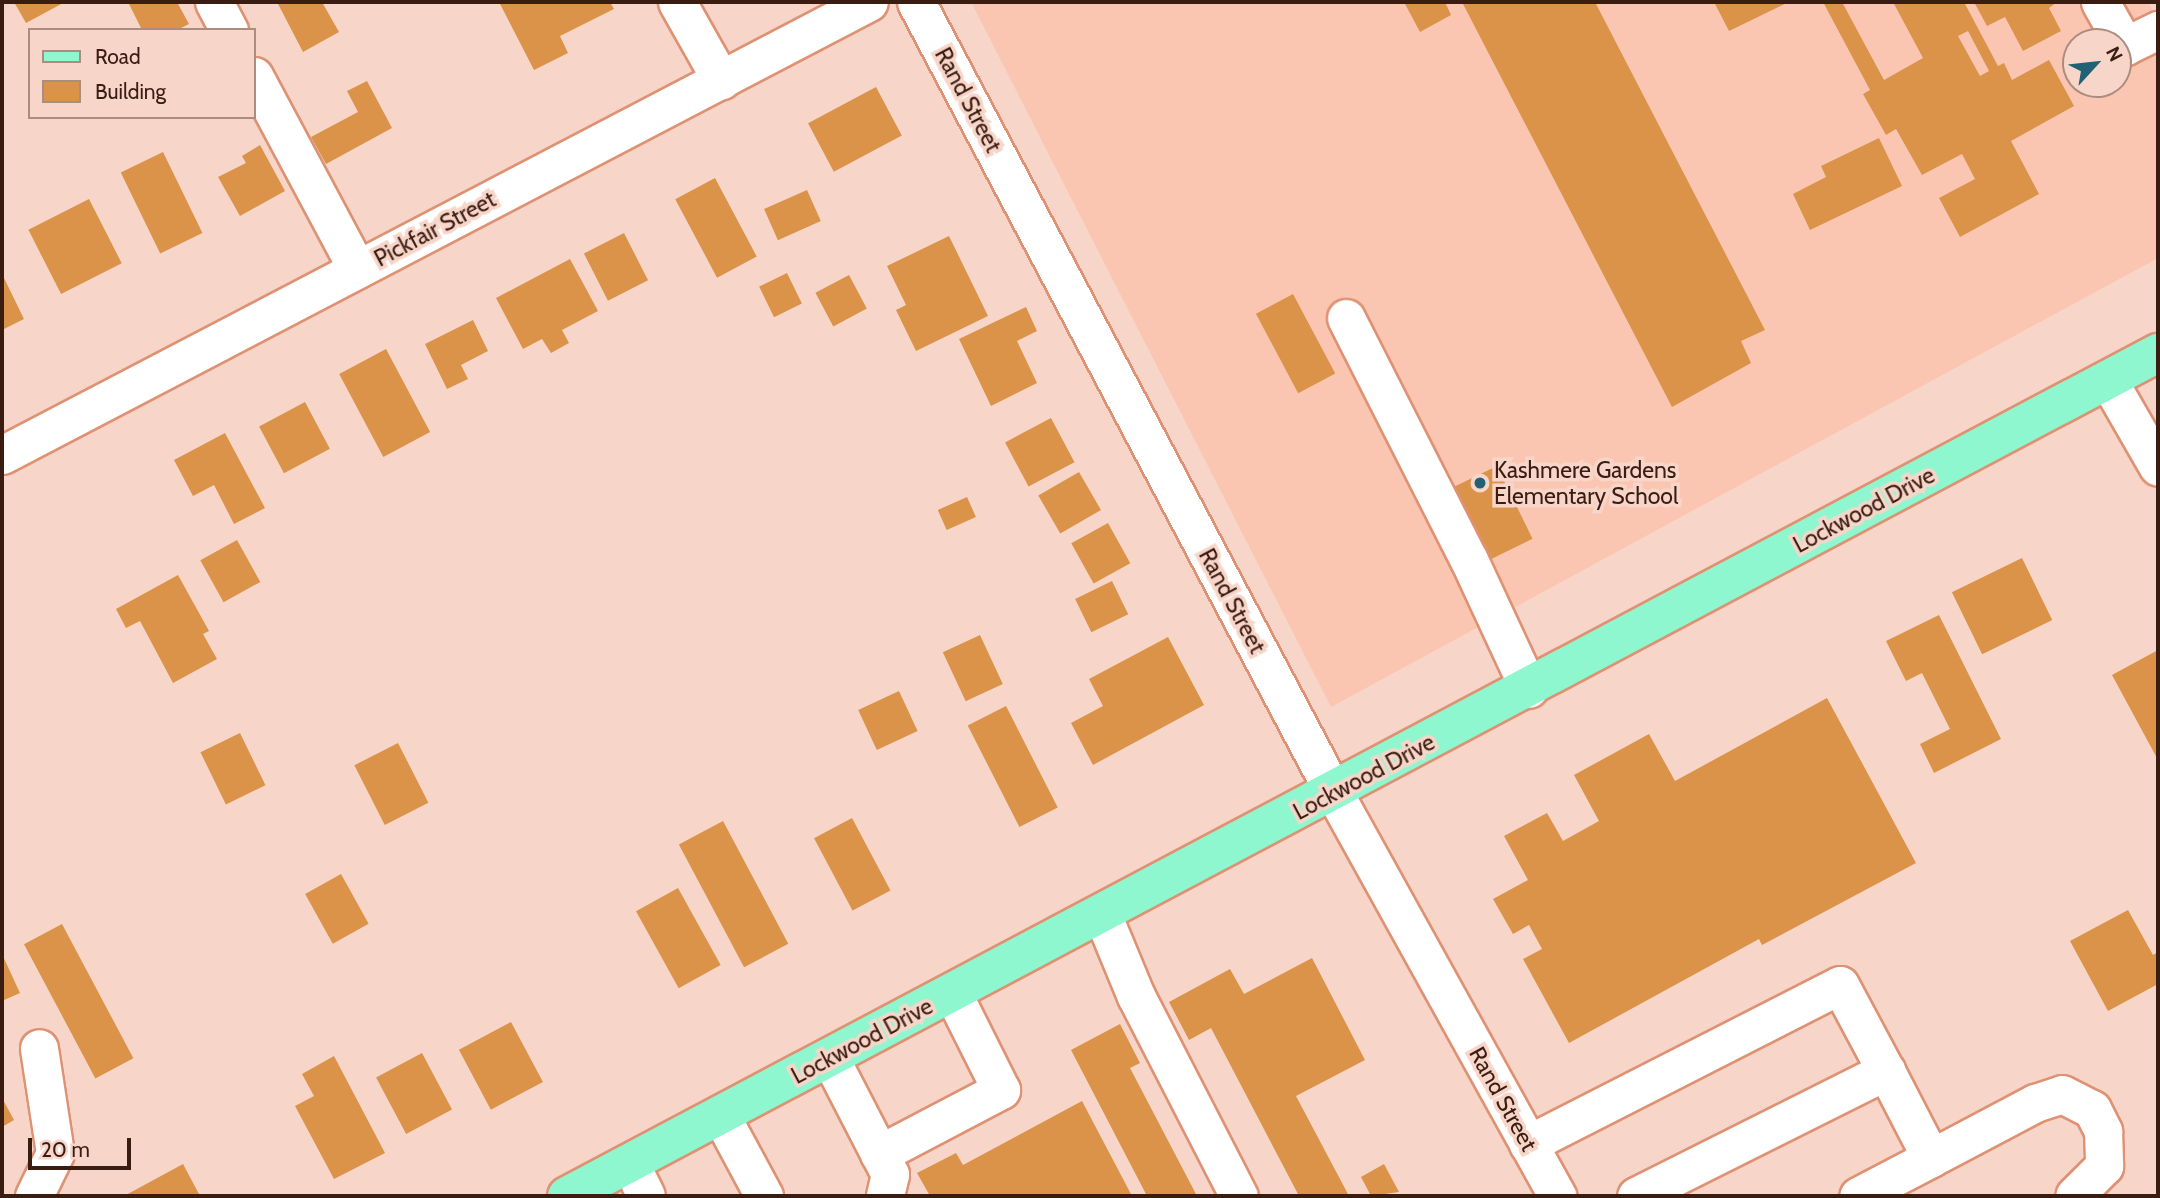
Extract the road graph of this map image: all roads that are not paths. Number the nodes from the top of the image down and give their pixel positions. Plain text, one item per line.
1 (214, 2) edge
2 (677, 2) edge
3 (869, 2) edge
4 (916, 2) edge
5 (2100, 2) edge
6 (228, 28) edge
7 (2158, 30) edge
8 (256, 80) edge
9 (721, 80) junction
10 (358, 269) junction
11 (1346, 318) dead end
12 (2158, 353) edge
13 (2108, 380) junction
14 (2, 455) edge
15 (2158, 467) edge
16 (1529, 690) junction
17 (1334, 793) junction
18 (1102, 914) junction
19 (952, 992) junction
20 (39, 1048) dead end
21 (830, 1058) junction
22 (1886, 1071) junction
23 (721, 1116) junction
24 (1528, 1144) junction
25 (879, 1154) junction
26 (1931, 1158) junction
27 (638, 1180) edge
28 (34, 1196) edge
29 (567, 1196) edge
30 (761, 1196) edge
31 (885, 1196) edge
32 (1239, 1196) edge
33 (1556, 1196) edge
34 (1636, 1196) edge
35 (1858, 1196) edge
36 (2074, 1196) edge

1 - 6 street
2 - 9 street
3 - 9 street, Pickfair Street
4 - 17 street, Rand Street
5 - 7 street
8 - 10 street
9 - 10 street, Pickfair Street
10 - 14 street, Pickfair Street
11 - 16 street
12 - 13 main road, Lockwood Drive
13 - 15 street
13 - 16 main road, Lockwood Drive
16 - 17 main road, Lockwood Drive
17 - 18 main road, Lockwood Drive
17 - 24 street, Rand Street
18 - 19 main road, Lockwood Drive
18 - 32 street
19 - 21 main road, Lockwood Drive
19 - 25 street
20 - 28 street
21 - 23 main road, Lockwood Drive
21 - 25 street
22 - 24 street
22 - 26 street
22 - 34 street
23 - 27 main road, Lockwood Drive
23 - 30 street
24 - 33 street, Rand Street
25 - 31 street
26 - 35 street
26 - 36 street
27 - 29 main road, Lockwood Drive

